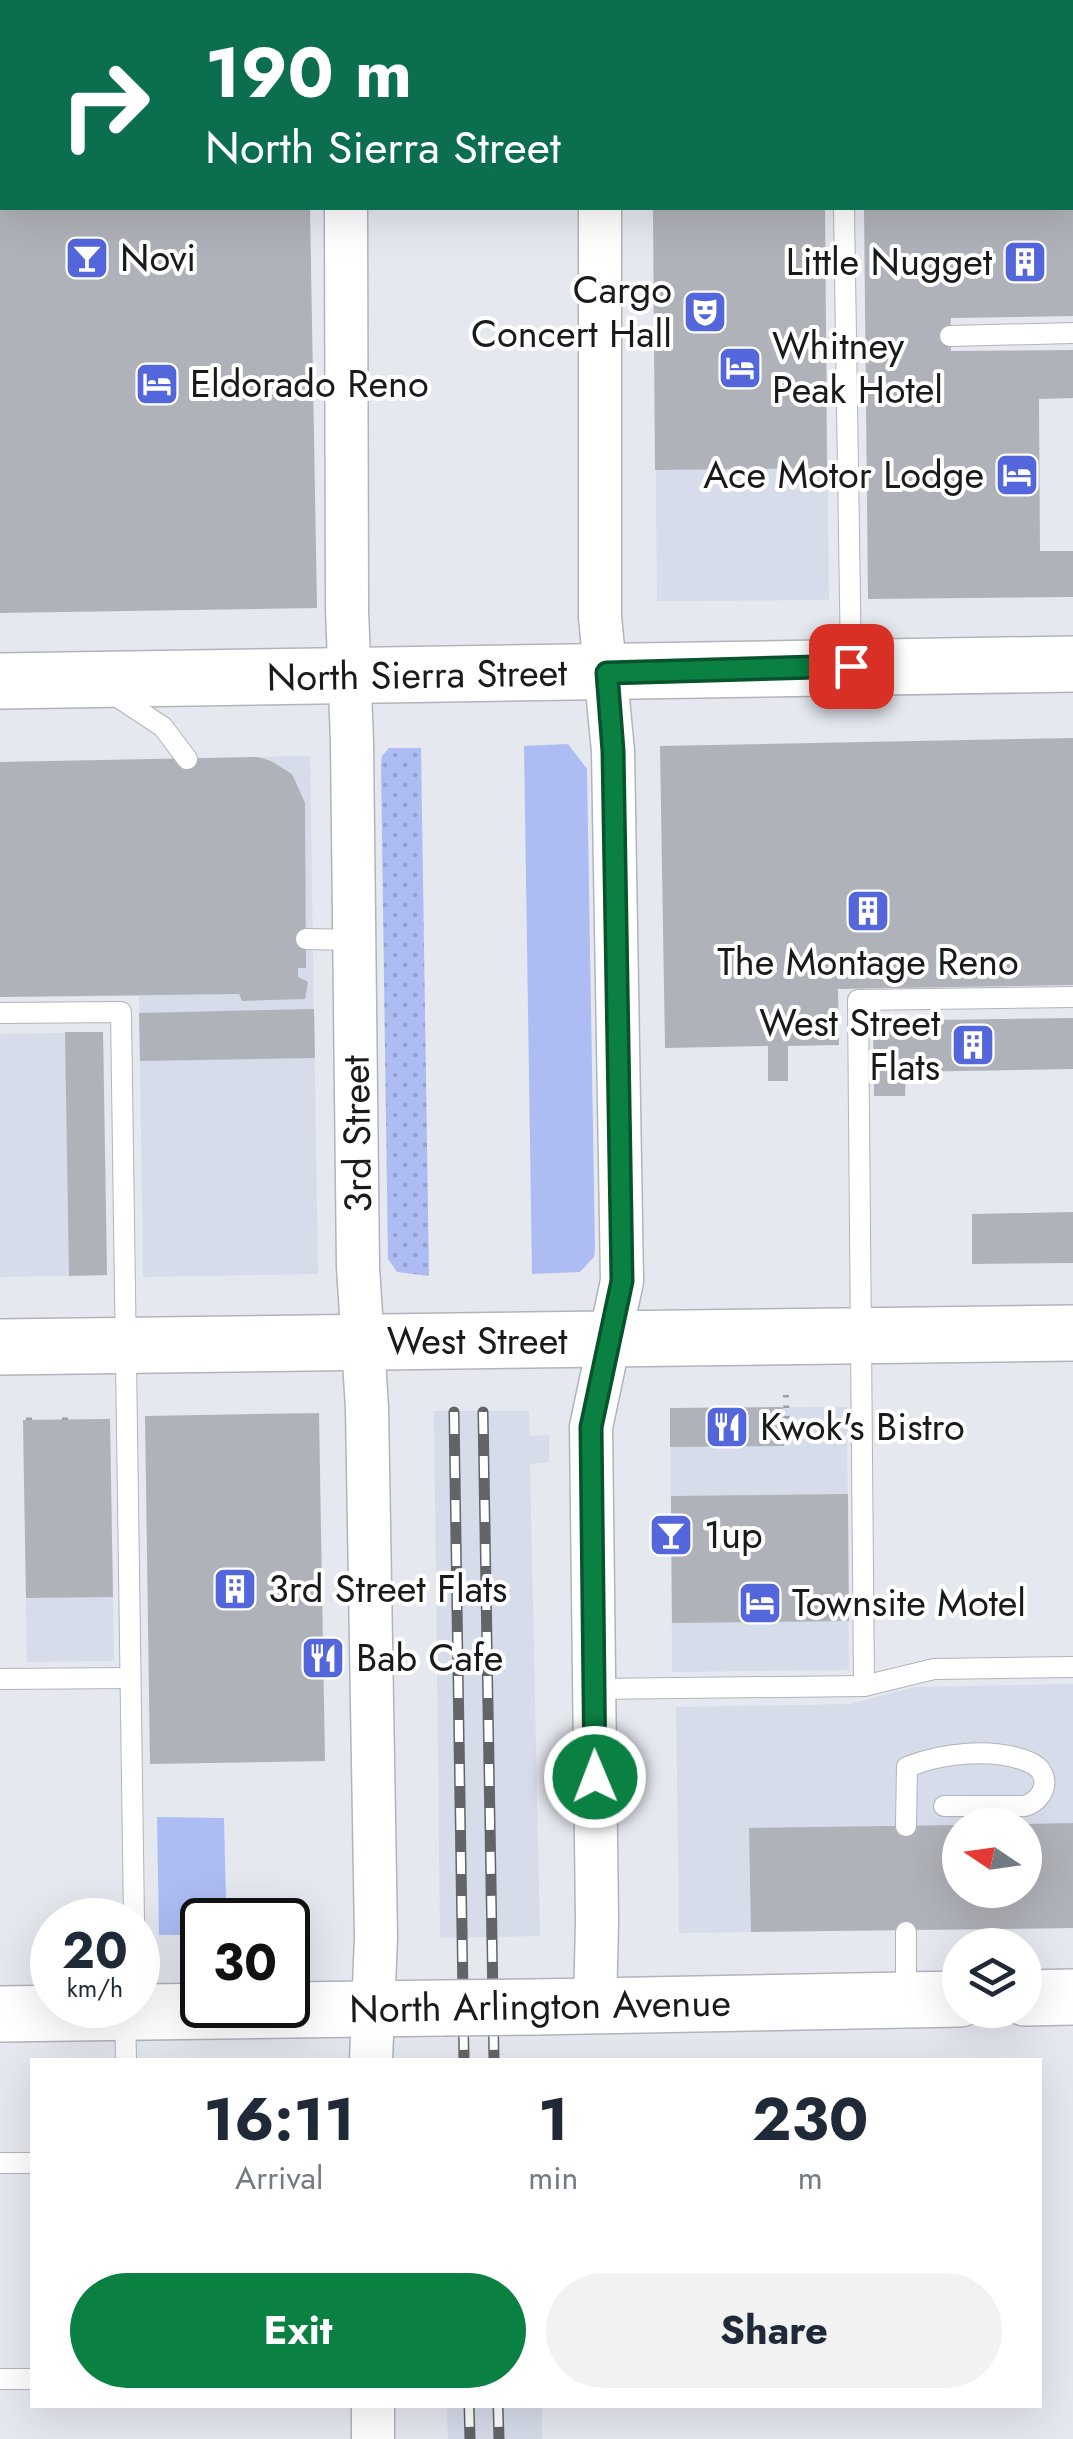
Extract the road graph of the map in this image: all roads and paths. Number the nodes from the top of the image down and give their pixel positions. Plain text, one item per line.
1 (346, 210) edge
2 (600, 210) edge
3 (844, 210) edge
4 (1073, 333) edge
5 (950, 336) dead end
6 (1073, 664) edge
7 (851, 666) junction
8 (607, 673) junction
9 (350, 676) junction
10 (92, 680) junction
11 (0, 681) edge
12 (186, 759) dead end
13 (306, 940) dead end
14 (354, 940) junction
15 (1073, 998) edge
16 (0, 1013) edge
17 (1073, 1332) edge
18 (860, 1336) junction
19 (610, 1340) junction
20 (364, 1342) junction
21 (124, 1346) junction
22 (0, 1347) edge
23 (786, 1395) dead end
24 (787, 1444) dead end
25 (1073, 1667) edge
26 (130, 1678) junction
27 (0, 1680) edge
28 (864, 1686) junction
29 (594, 1689) junction
30 (944, 1806) dead end
31 (906, 1826) dead end
32 (134, 1898) edge
33 (906, 1932) dead end
34 (1073, 1997) edge
35 (1042, 1998) edge
36 (942, 1999) edge
37 (906, 2000) junction
38 (595, 2007) junction
39 (0, 2014) edge
40 (30, 2017) edge
41 (160, 2027) edge
42 (372, 2035) edge
43 (0, 2163) edge
44 (30, 2163) edge
45 (0, 2380) edge
46 (30, 2380) edge
47 (372, 2408) edge
48 (373, 2439) edge

1 - 9 street, 3rd Street
2 - 8 street
3 - 7 lane
4 - 5 lane
6 - 7 main road, North Sierra Street
7 - 8 main road, North Sierra Street
8 - 9 main road, North Sierra Street
8 - 19 street
9 - 10 main road, North Sierra Street
9 - 14 street, 3rd Street
10 - 11 main road, North Sierra Street
10 - 12 lane
13 - 14 lane
14 - 20 street, 3rd Street
15 - 18 lane
16 - 21 lane
17 - 18 main road, West Street
18 - 19 main road, West Street
18 - 28 lane
19 - 20 main road, West Street
19 - 29 street
20 - 21 main road, West Street
20 - 42 street, 3rd Street
21 - 22 main road, West Street
21 - 26 lane
23 - 24 path
25 - 28 lane
26 - 27 lane
26 - 32 lane
28 - 29 lane
29 - 38 street
30 - 31 lane
33 - 37 lane
34 - 35 main road
36 - 37 main road, North Arlington Avenue
37 - 38 main road, North Arlington Avenue
38 - 42 main road, North Arlington Avenue, bridge
39 - 40 main road, North Arlington Avenue
41 - 42 main road, North Arlington Avenue
43 - 44 lane
45 - 46 lane
47 - 48 street

